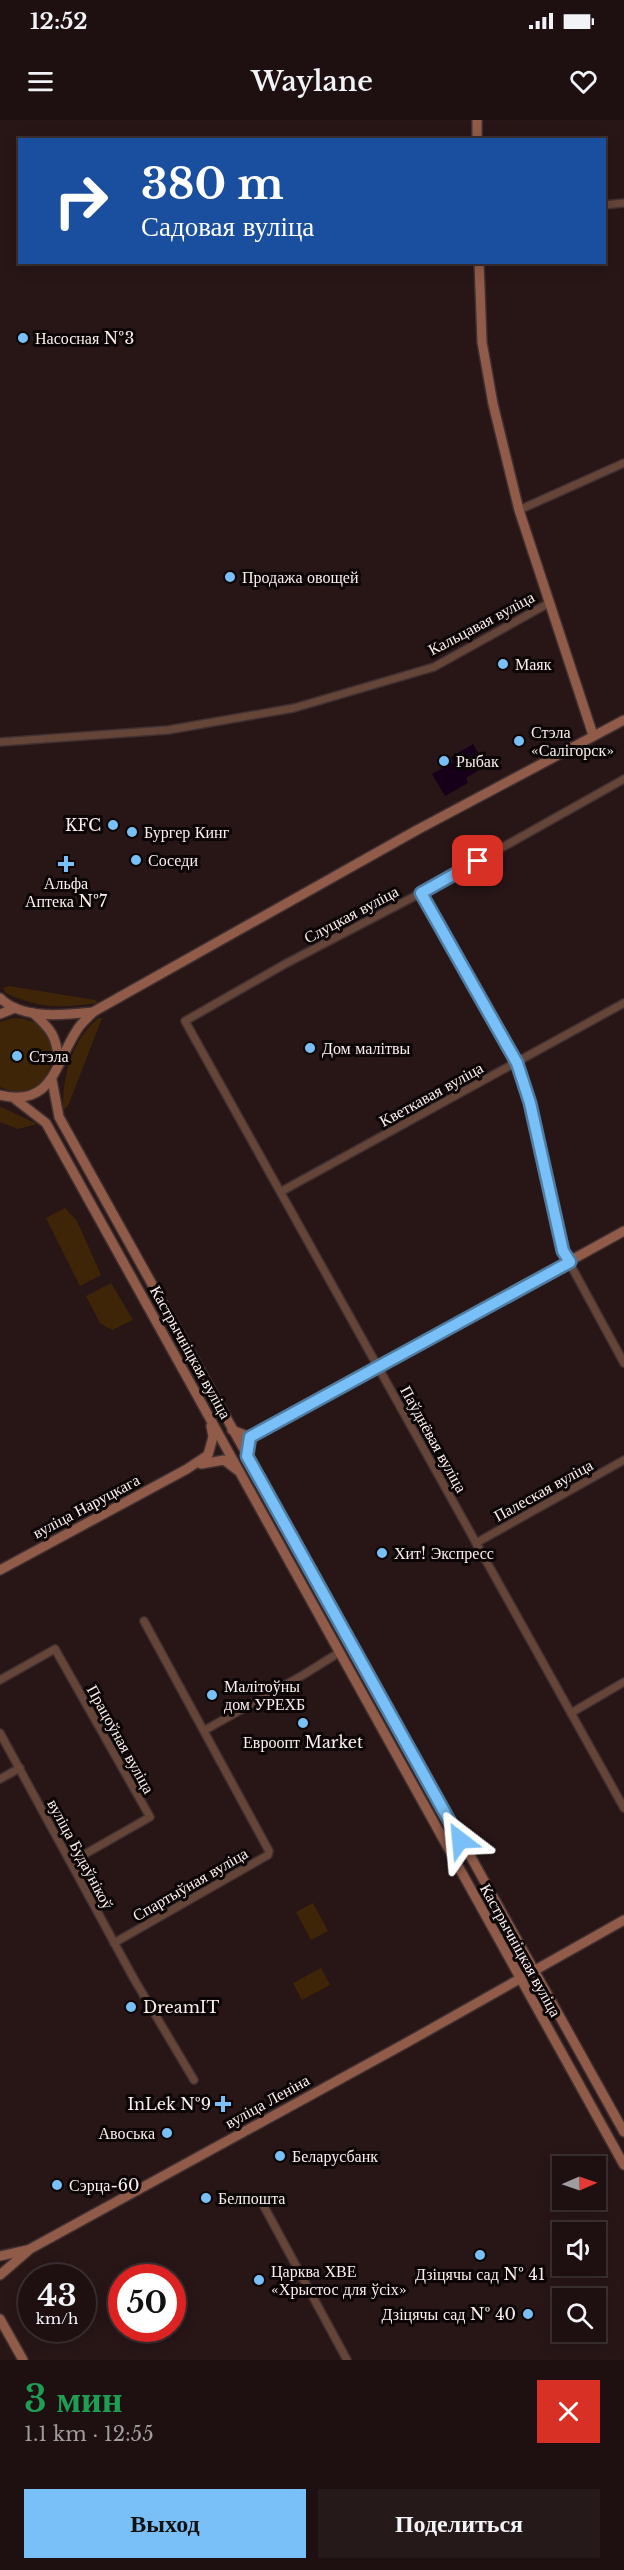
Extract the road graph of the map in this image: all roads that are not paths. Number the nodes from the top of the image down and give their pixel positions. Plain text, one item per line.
1 (477, 120) edge
2 (477, 138) edge
3 (624, 203) edge
4 (606, 205) edge
5 (479, 264) edge
6 (624, 463) edge
7 (519, 510) junction
8 (549, 603) junction
9 (624, 720) edge
10 (593, 735) junction
11 (0, 742) edge
12 (624, 779) edge
13 (421, 893) junction
14 (0, 998) edge
15 (624, 1003) edge
16 (15, 1008) junction
17 (93, 1012) junction
18 (33, 1013) junction
19 (0, 1014) edge
20 (185, 1021) joint
21 (60, 1062) junction
22 (517, 1063) junction
23 (52, 1080) junction
24 (0, 1095) edge
25 (15, 1099) junction
26 (282, 1191) junction
27 (624, 1231) edge
28 (570, 1262) junction
29 (624, 1363) edge
30 (378, 1367) junction
31 (209, 1417) junction
32 (232, 1430) junction
33 (250, 1437) junction
34 (247, 1456) junction
35 (624, 1460) edge
36 (187, 1469) junction
37 (245, 1479) junction
38 (476, 1543) junction
39 (0, 1570) edge
40 (144, 1621) dead end
41 (340, 1652) junction
42 (0, 1680) edge
43 (624, 1682) edge
44 (571, 1713) junction
45 (205, 1730) junction
46 (0, 1733) edge
47 (20, 1768) junction
48 (0, 1779) edge
49 (624, 1808) edge
50 (71, 1862) junction
51 (624, 1920) edge
52 (114, 1943) junction
53 (533, 1972) junction
54 (520, 1980) junction
55 (194, 2080) dead end
56 (624, 2132) edge
57 (624, 2165) edge
58 (260, 2199) dead end
59 (30, 2249) junction
60 (0, 2256) edge
61 (0, 2275) edge
62 (0, 2319) edge
63 (22, 2360) edge
64 (347, 2360) edge

1 - 2 main road
3 - 4 street
5 - 7 main road
6 - 7 street
7 - 8 main road
8 - 10 main road, Кальцавая вуліца
8 - 11 street, Кальцавая вуліца
9 - 10 main road
10 - 17 main road
12 - 13 street, Слуцкая вуліца
13 - 20 street, Слуцкая вуліца
13 - 22 street
14 - 16 main road
15 - 22 street, Кветкавая вуліца
16 - 18 main road
16 - 19 main road
17 - 18 main road
17 - 21 main road
18 - 21 main road
20 - 26 street, Паўднёвая вуліца
21 - 23 main road
22 - 26 street, Кветкавая вуліца
22 - 28 street
23 - 25 main road
23 - 32 main road, Кастрычніцкая вуліца
24 - 25 main road
25 - 31 main road, Кастрычніцкая вуліца
26 - 30 street, Паўднёвая вуліца
27 - 28 main road
28 - 29 street
28 - 30 main road
30 - 33 main road
30 - 38 street, Паўднёвая вуліца
31 - 36 main road
31 - 37 main road, Кастрычніцкая вуліца
32 - 33 main road
32 - 34 main road, Кастрычніцкая вуліца
33 - 34 main road
34 - 53 main road, Кастрычніцкая вуліца
35 - 38 street, Палеская вуліца
36 - 37 main road
36 - 39 main road, вуліца Наруцкага
37 - 41 main road, Кастрычніцкая вуліца
38 - 44 street, Паўднёвая вуліца
40 - 45 street, Спартыўная вуліца
41 - 45 street
41 - 54 main road, Кастрычніцкая вуліца
42 - 50 street, Працоўная вуліца
43 - 44 street
44 - 49 street, Паўднёвая вуліца
45 - 52 street, Спартыўная вуліца
46 - 47 street, вуліца Будаўнікоў
47 - 48 street
47 - 50 street, вуліца Будаўнікоў
50 - 52 street, вуліца Будаўнікоў
51 - 53 main road, вуліца Леніна
52 - 55 street, вуліца Будаўнікоў
53 - 54 main road, вуліца Леніна
53 - 56 main road, Кастрычніцкая вуліца
54 - 57 main road, Кастрычніцкая вуліца
54 - 59 main road, вуліца Леніна
58 - 64 street
59 - 60 main road, вуліца Леніна
59 - 61 main road, вуліца Леніна
62 - 63 main road

